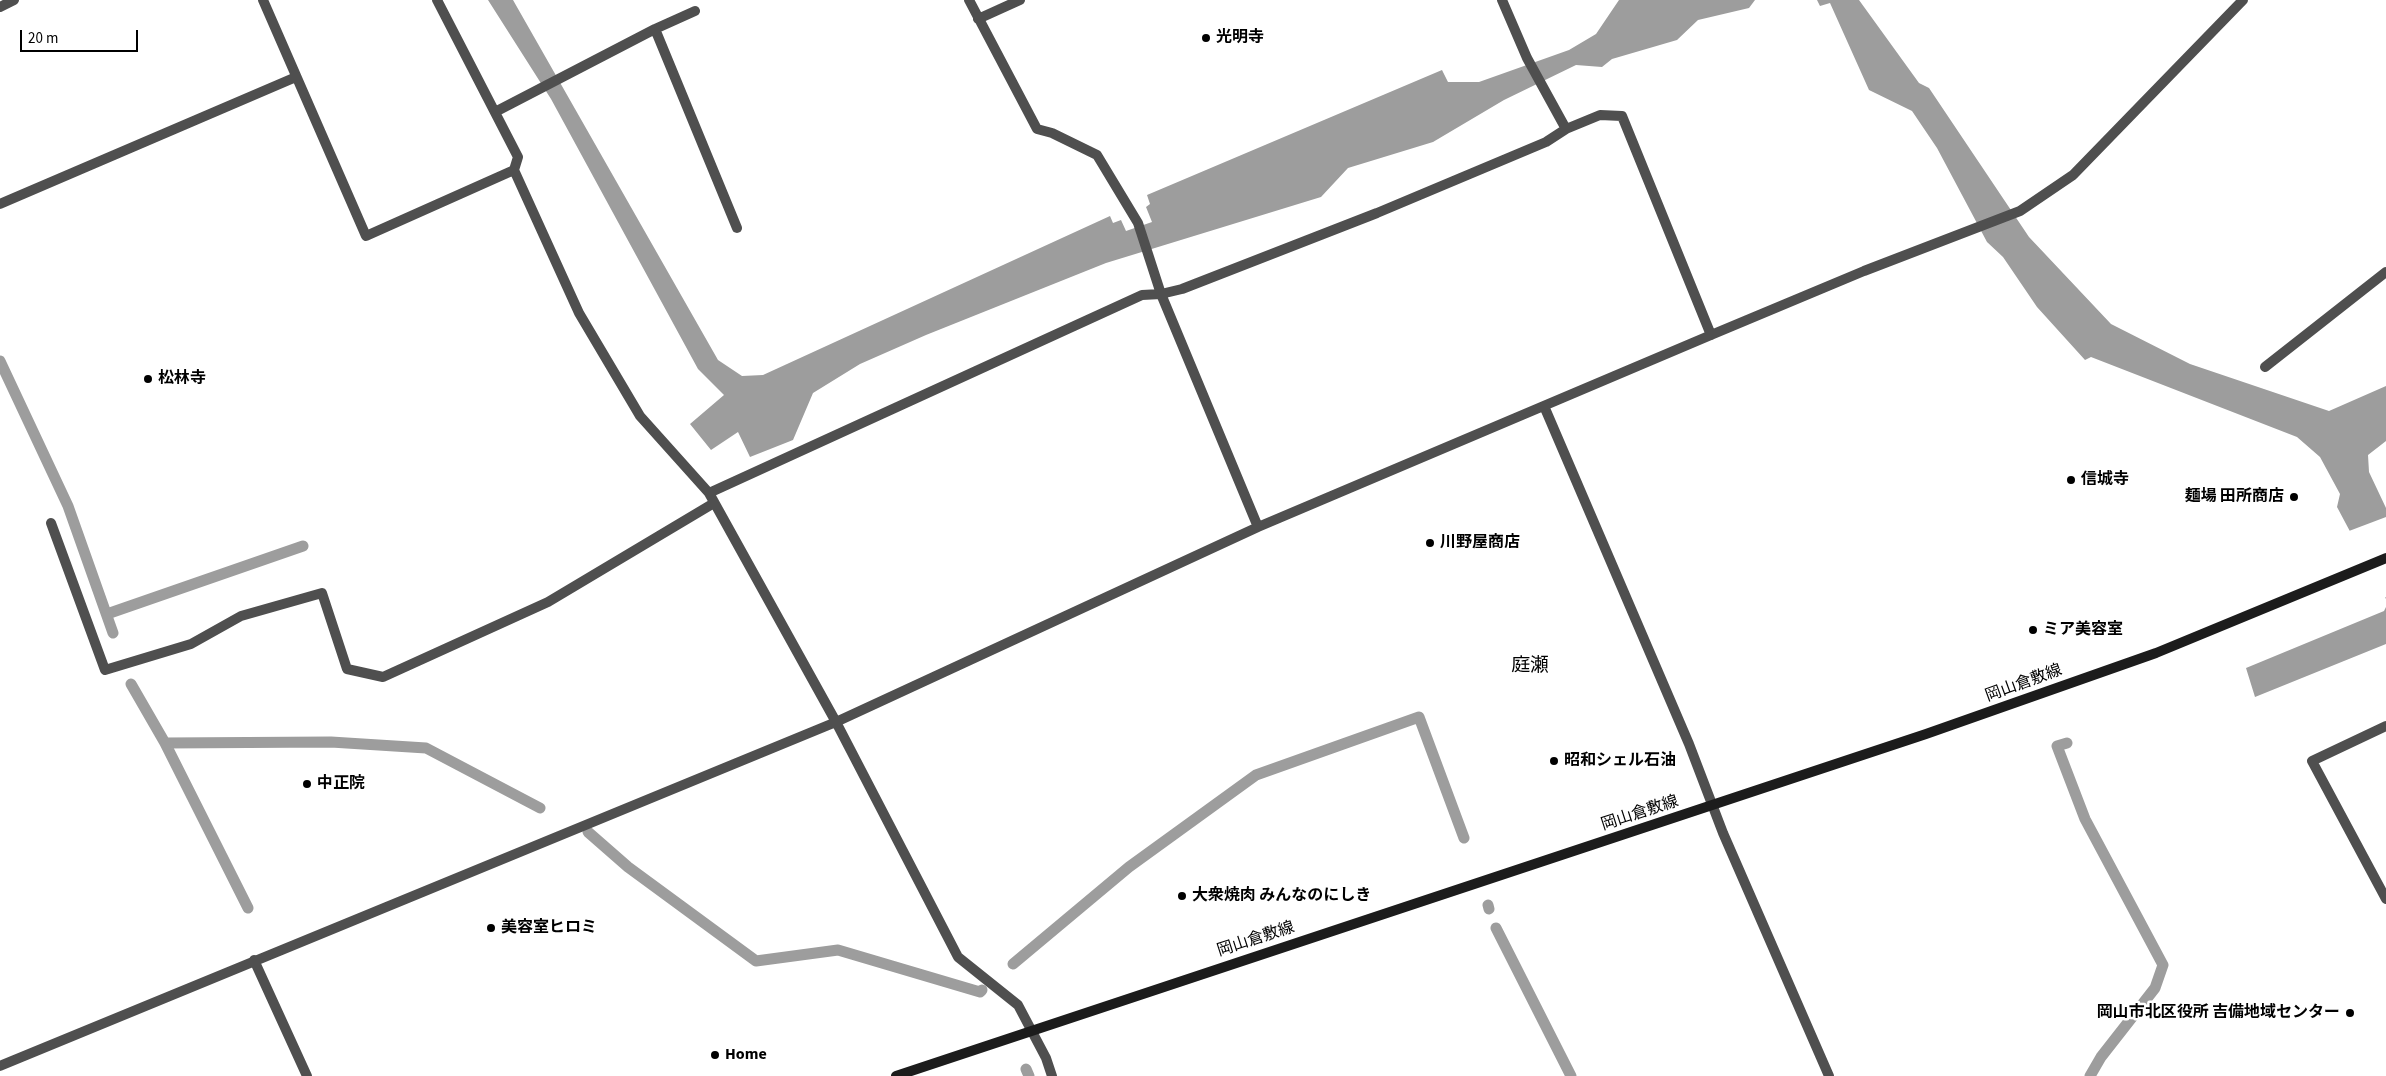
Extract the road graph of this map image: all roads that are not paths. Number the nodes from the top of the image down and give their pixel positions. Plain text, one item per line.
1 (14, 0) edge
2 (263, 0) edge
3 (438, 0) edge
4 (969, 0) edge
5 (1020, 0) edge
6 (1502, 0) edge
7 (2242, 0) edge
8 (0, 8) edge
9 (695, 11) dead end
10 (978, 19) junction
11 (655, 29) junction
12 (296, 77) junction
13 (495, 112) junction
14 (1566, 129) junction
15 (514, 170) junction
16 (0, 204) edge
17 (737, 228) dead end
18 (2386, 272) edge
19 (1160, 294) junction
20 (1711, 334) junction
21 (2265, 367) dead end
22 (1544, 406) junction
23 (709, 493) junction
24 (714, 503) junction
25 (52, 523) dead end
26 (1258, 527) junction
27 (2386, 558) edge
28 (836, 722) junction
29 (2386, 726) edge
30 (1713, 806) junction
31 (2386, 899) edge
32 (254, 960) junction
33 (1033, 1031) junction
34 (0, 1066) edge
35 (307, 1076) edge
36 (896, 1076) edge
37 (1052, 1076) edge
38 (1829, 1076) edge

1 - 8 street
2 - 12 street
3 - 13 street
4 - 10 street
5 - 10 street
6 - 14 street
7 - 20 street
9 - 11 street
10 - 19 street
11 - 13 street
11 - 17 street
12 - 15 street
12 - 16 street
13 - 15 street
14 - 19 street
14 - 20 street
15 - 23 street
18 - 21 street
19 - 23 street
19 - 26 street
20 - 22 street
22 - 26 street
22 - 30 street
23 - 24 street
24 - 25 street
24 - 28 street
26 - 28 street
27 - 30 main road, 岡山倉敷線
28 - 32 street
28 - 33 street
29 - 31 street
30 - 33 main road, 岡山倉敷線
30 - 38 street
32 - 34 street
32 - 35 street
33 - 36 main road, 岡山倉敷線
33 - 37 street

